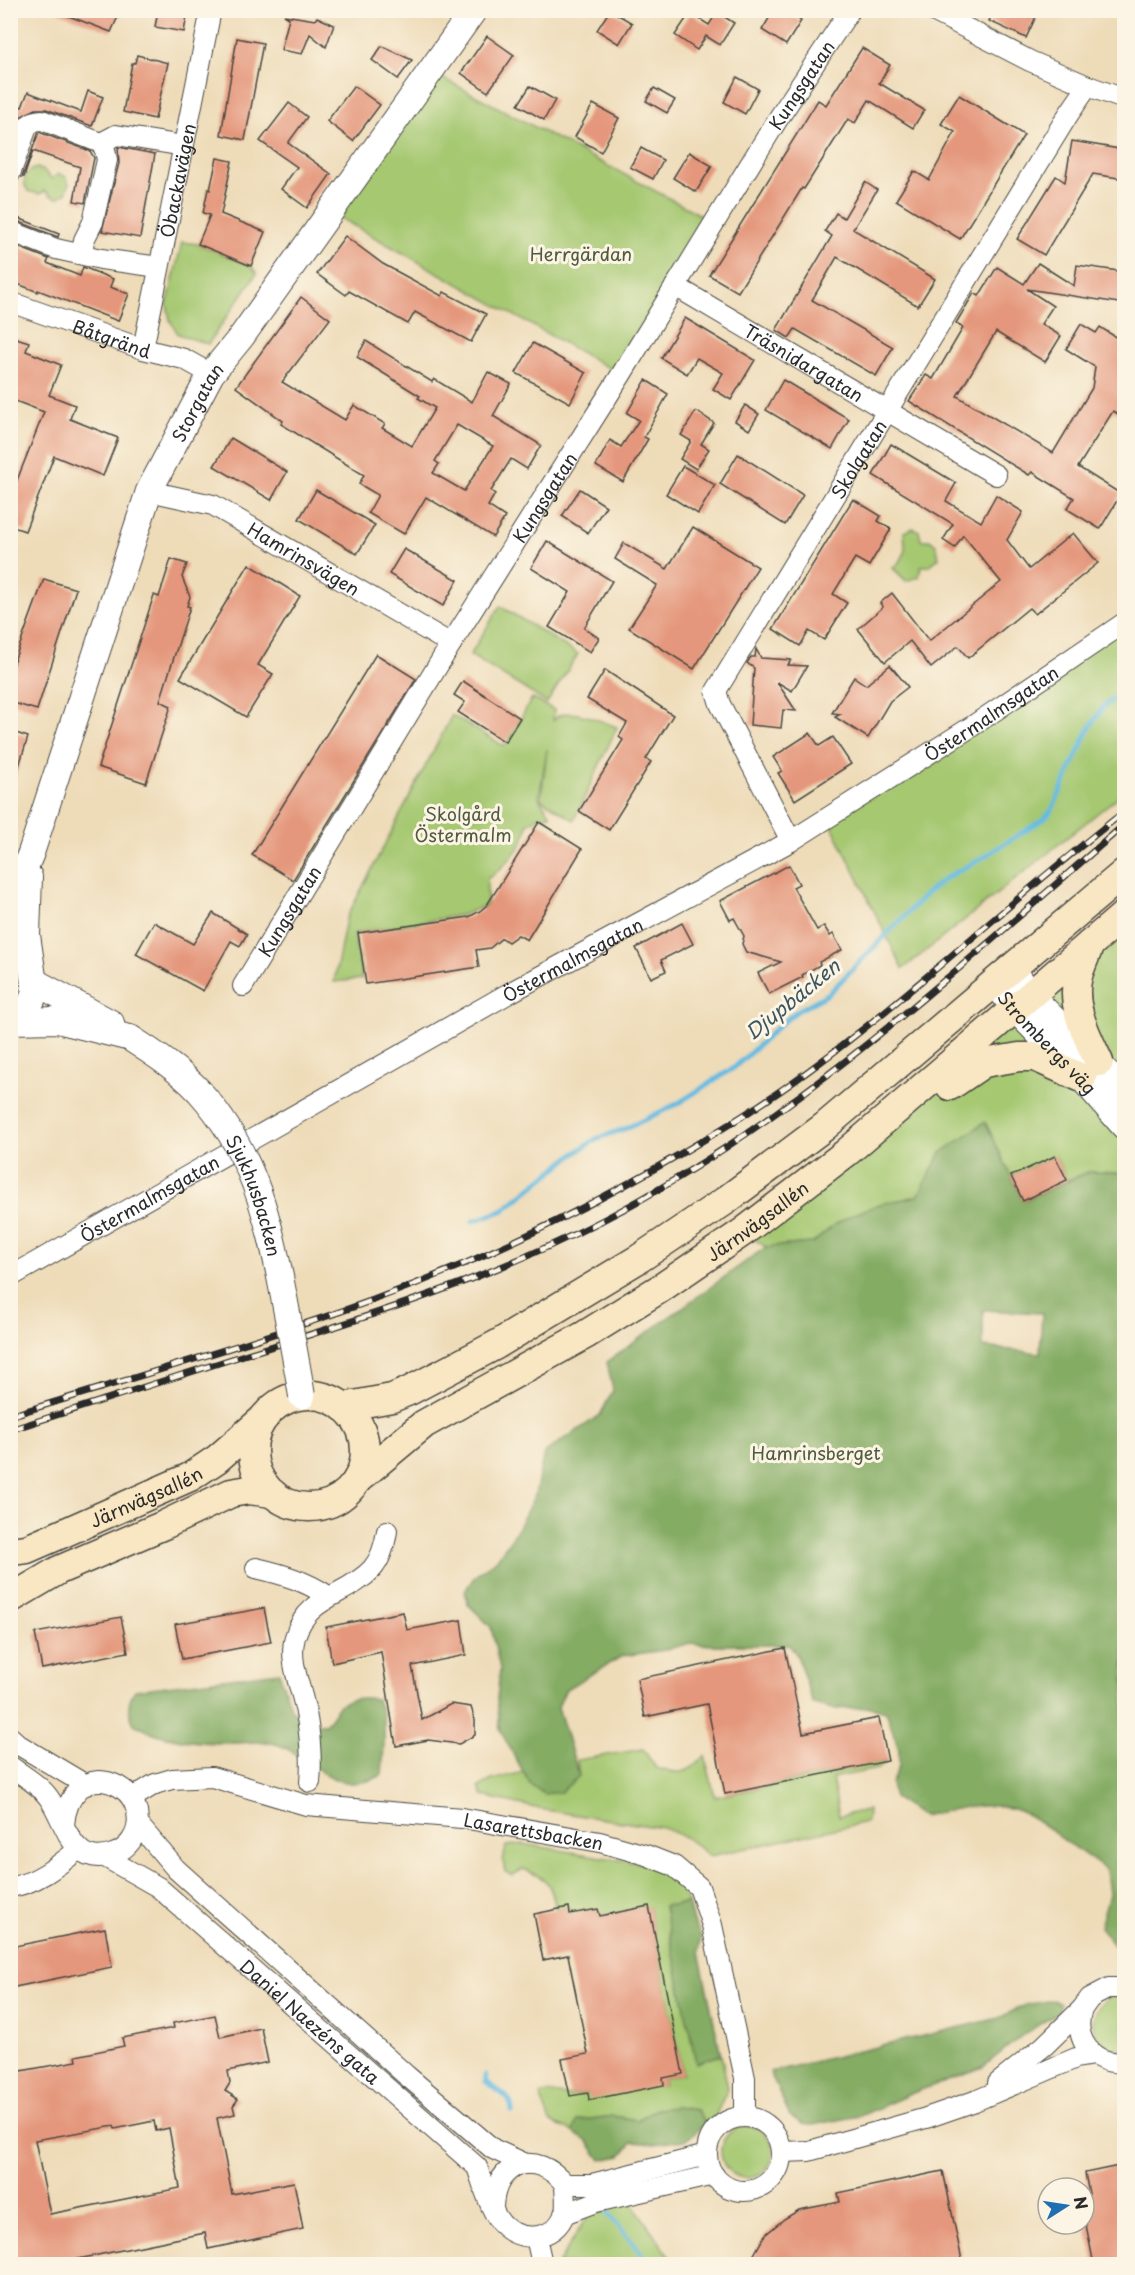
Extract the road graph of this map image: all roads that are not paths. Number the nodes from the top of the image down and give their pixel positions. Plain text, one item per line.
1 (211, 10) edge
2 (474, 10) edge
3 (850, 10) edge
4 (932, 10) edge
5 (1088, 86) junction
6 (1125, 99) edge
7 (100, 143) junction
8 (184, 146) junction
9 (10, 174) edge
10 (10, 231) edge
11 (82, 254) junction
12 (159, 267) junction
13 (675, 286) junction
14 (10, 302) edge
15 (143, 350) junction
16 (211, 374) junction
17 (886, 411) junction
18 (996, 475) dead end
19 (148, 491) junction
20 (1125, 624) edge
21 (451, 644) junction
22 (791, 841) junction
23 (31, 853) junction
24 (1125, 873) edge
25 (10, 903) edge
26 (1125, 915) edge
27 (1090, 944) junction
28 (31, 974) edge
29 (1004, 975) junction
30 (243, 986) dead end
31 (1022, 1002) junction
32 (10, 1021) edge
33 (130, 1038) junction
34 (1090, 1070) junction
35 (1125, 1090) edge
36 (1125, 1126) edge
37 (846, 1154) junction
38 (10, 1277) edge
39 (302, 1396) junction
40 (343, 1407) junction
41 (265, 1416) junction
42 (357, 1480) junction
43 (272, 1493) junction
44 (387, 1531) dead end
45 (10, 1551) edge
46 (256, 1568) dead end
47 (328, 1596) junction
48 (10, 1599) edge
49 (10, 1737) edge
50 (10, 1766) edge
51 (310, 1782) dead end
52 (86, 1785) junction
53 (132, 1798) junction
54 (138, 1824) junction
55 (64, 1825) junction
56 (79, 1849) junction
57 (105, 1857) junction
58 (10, 1887) edge
59 (1125, 1988) edge
60 (1082, 2009) junction
61 (1094, 2055) junction
62 (1122, 2065) edge
63 (975, 2101) junction
64 (745, 2117) junction
65 (781, 2152) junction
66 (707, 2155) junction
67 (526, 2164) junction
68 (714, 2175) junction
69 (564, 2184) junction
70 (493, 2207) junction
71 (564, 2214) junction
72 (536, 2237) junction
73 (542, 2265) edge

1 - 8 street, Öbackavägen
2 - 16 street, Storgatan
3 - 13 street, Kungsgatan
4 - 5 street
5 - 6 street
5 - 17 street, Skolgatan
7 - 8 street
7 - 9 street
7 - 11 street
8 - 12 street, Öbackavägen
10 - 11 street
11 - 12 street
12 - 15 street, Öbackavägen
13 - 17 street, Träsnidargatan
13 - 21 street, Kungsgatan
14 - 15 street, Båtgränd
15 - 16 street, Båtgränd
16 - 19 street, Storgatan
17 - 18 street, Träsnidargatan
17 - 22 street, Skolgatan
19 - 21 street, Hamrinsvägen
19 - 23 street, Storgatan
20 - 22 street, Östermalmsgatan
21 - 30 street, Kungsgatan
22 - 38 street, Östermalmsgatan
23 - 25 street, Storgatan
23 - 28 street, Storgatan
24 - 29 main road, Järnvägsallén
26 - 27 main road, Järnvägsallén
27 - 31 main road, Järnvägsallén
27 - 34 main road
28 - 32 street, Storgatan
28 - 33 street, Sjukhusbacken
29 - 31 street, Strombergs väg
29 - 40 main road, Järnvägsallén
31 - 34 street, Strombergs väg
31 - 37 main road, Järnvägsallén
32 - 33 street, Sjukhusbacken
33 - 39 street, Sjukhusbacken, bridge
34 - 35 street, Strombergs väg
34 - 36 street, Strombergs väg
34 - 37 main road
37 - 42 main road, Järnvägsallén
39 - 40 main road
39 - 41 main road
40 - 42 main road
41 - 43 main road
41 - 45 main road, Järnvägsallén
42 - 43 main road
43 - 48 main road, Järnvägsallén
44 - 47 street
46 - 47 street
47 - 51 street
49 - 52 street
50 - 55 street
52 - 53 street
52 - 55 street
53 - 54 street
53 - 64 street, Lasarettsbacken
54 - 57 street
54 - 67 street, Daniel Naezéns gata
55 - 56 street
56 - 57 street
56 - 58 street
57 - 70 street, Daniel Naezéns gata
59 - 60 street
60 - 61 street
60 - 63 street
61 - 62 street
61 - 63 street
63 - 65 street
64 - 65 street
64 - 66 street
65 - 68 street
66 - 68 street
66 - 69 street
67 - 69 street
67 - 70 street
68 - 71 street
69 - 71 street
70 - 72 street
71 - 72 street
72 - 73 street

